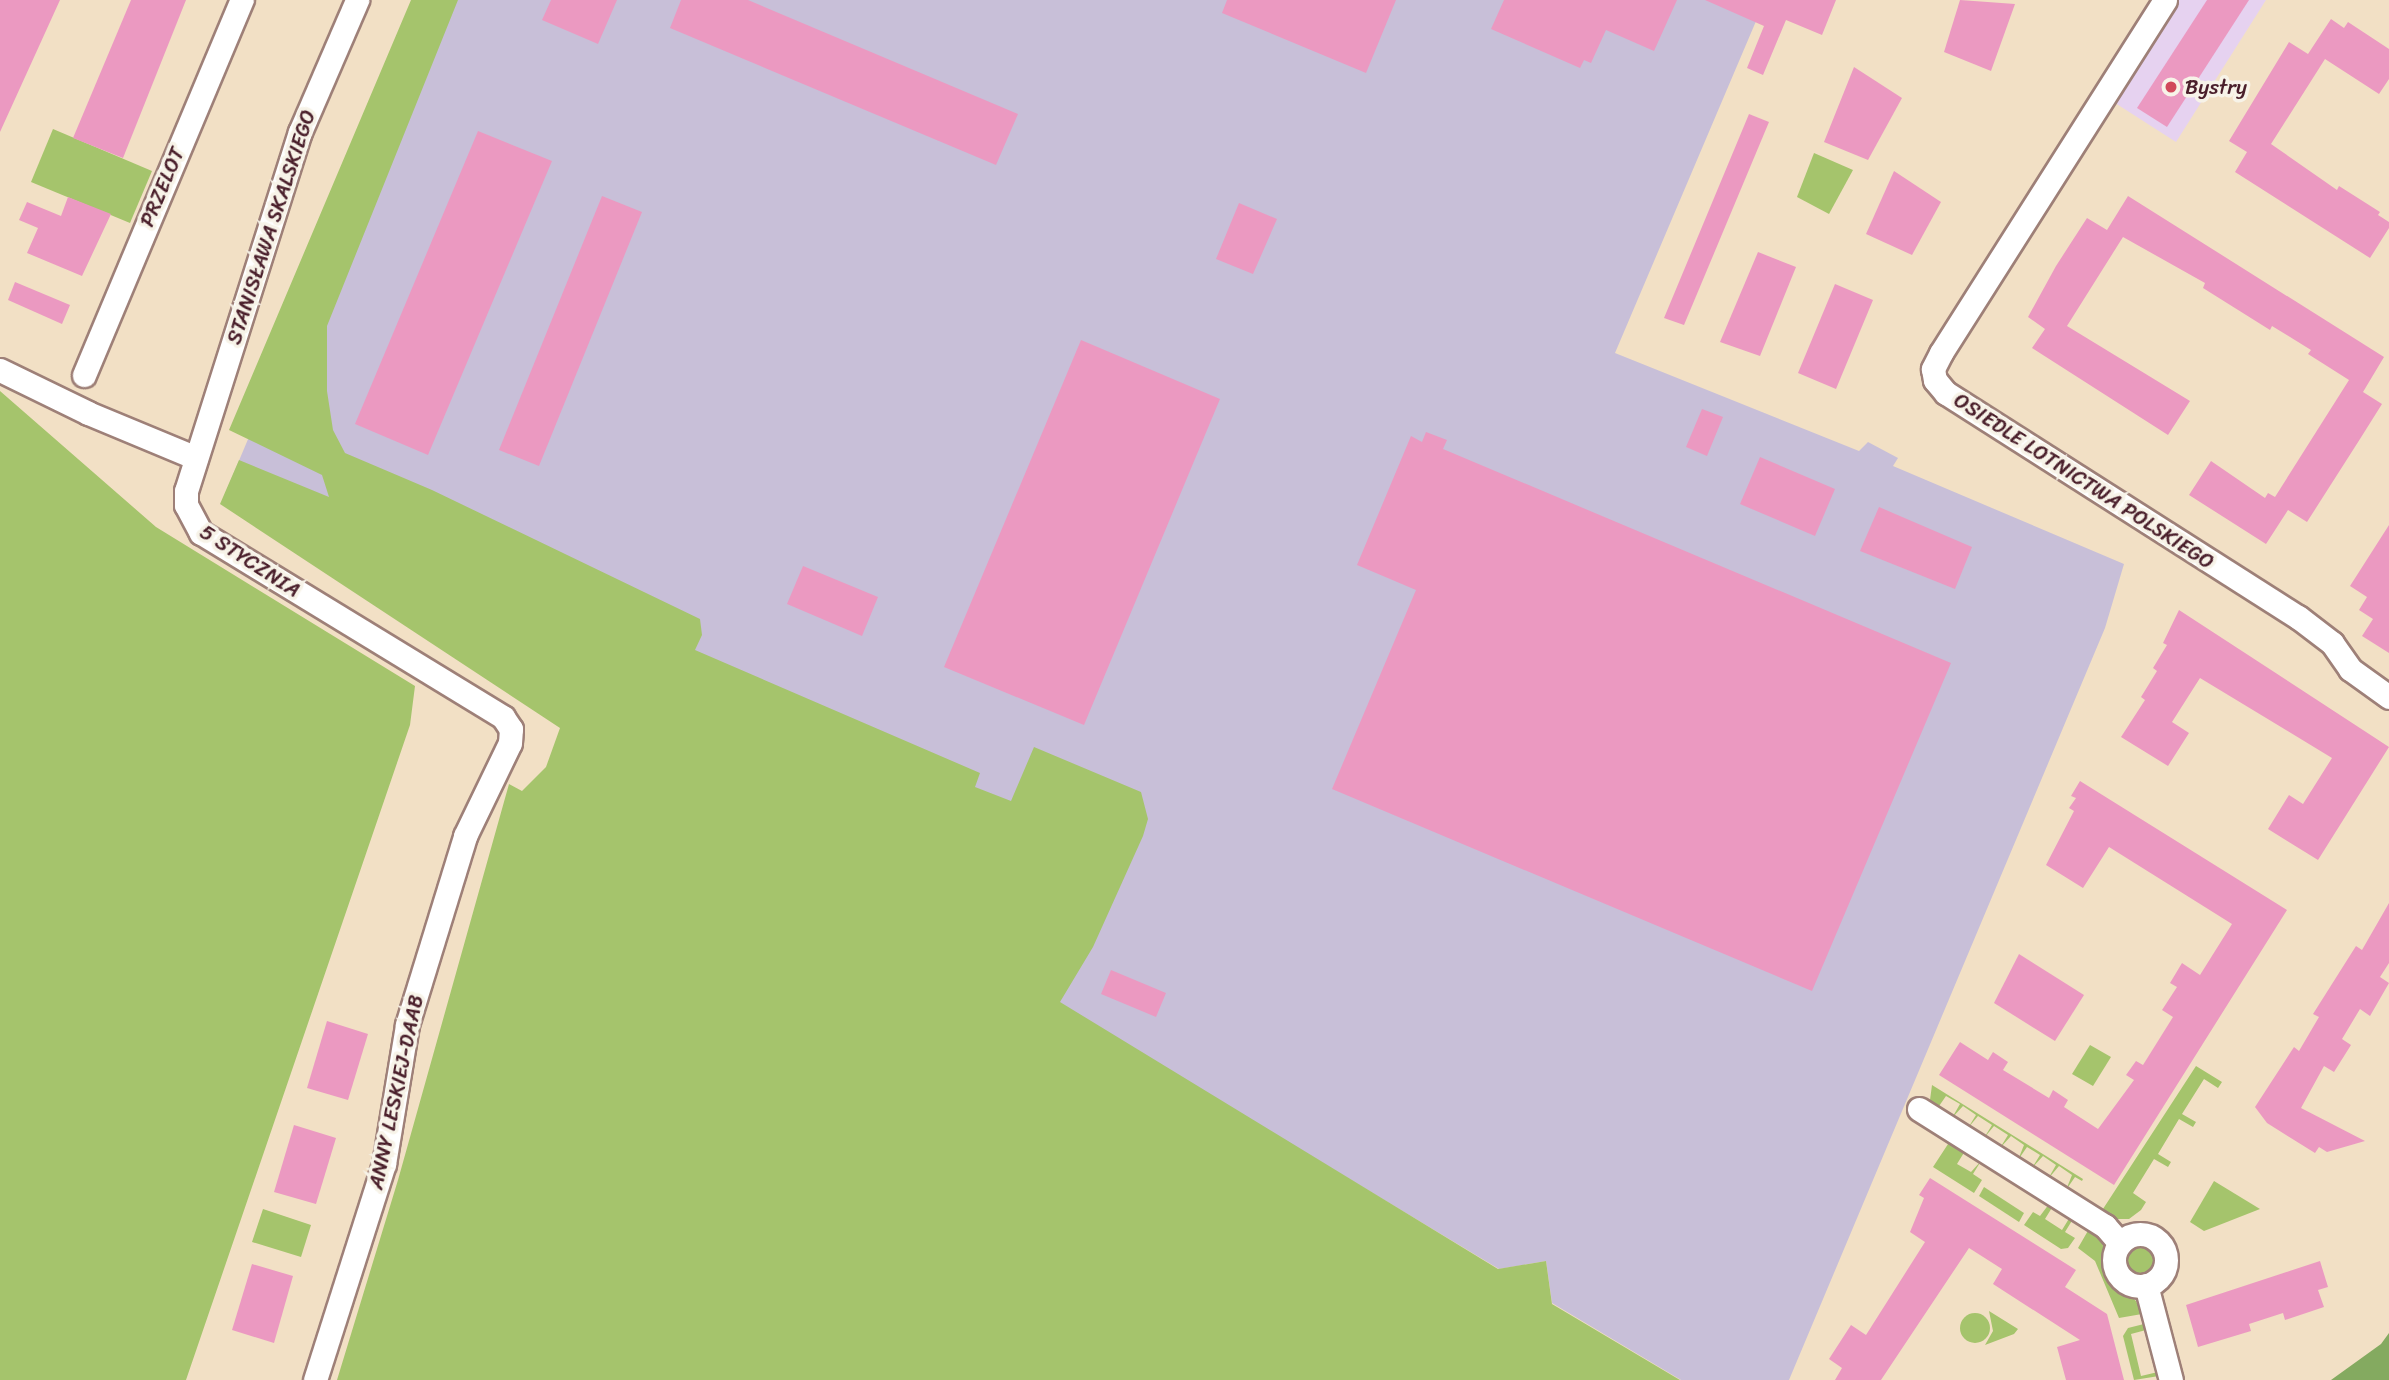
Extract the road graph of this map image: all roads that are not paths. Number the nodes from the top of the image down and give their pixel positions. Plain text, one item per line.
1 (242, 0) edge
2 (357, 0) edge
3 (2165, 0) edge
4 (0, 370) edge
5 (84, 374) dead end
6 (196, 458) junction
7 (2389, 697) edge
8 (511, 729) joint
9 (1919, 1109) dead end
10 (2120, 1243) junction
11 (2146, 1285) junction
12 (314, 1380) edge
13 (2171, 1380) edge

1 - 5 street, PRZELOT
2 - 6 street, STANISŁAWA SKALSKIEGO
3 - 7 street, OSIEDLE LOTNICTWA POLSKIEGO
4 - 6 street
6 - 8 street, 5 STYCZNIA
8 - 12 street, ANNY LESKIEJ-DAAB
9 - 10 street
10 - 11 street
10 - 11 street
11 - 13 street

